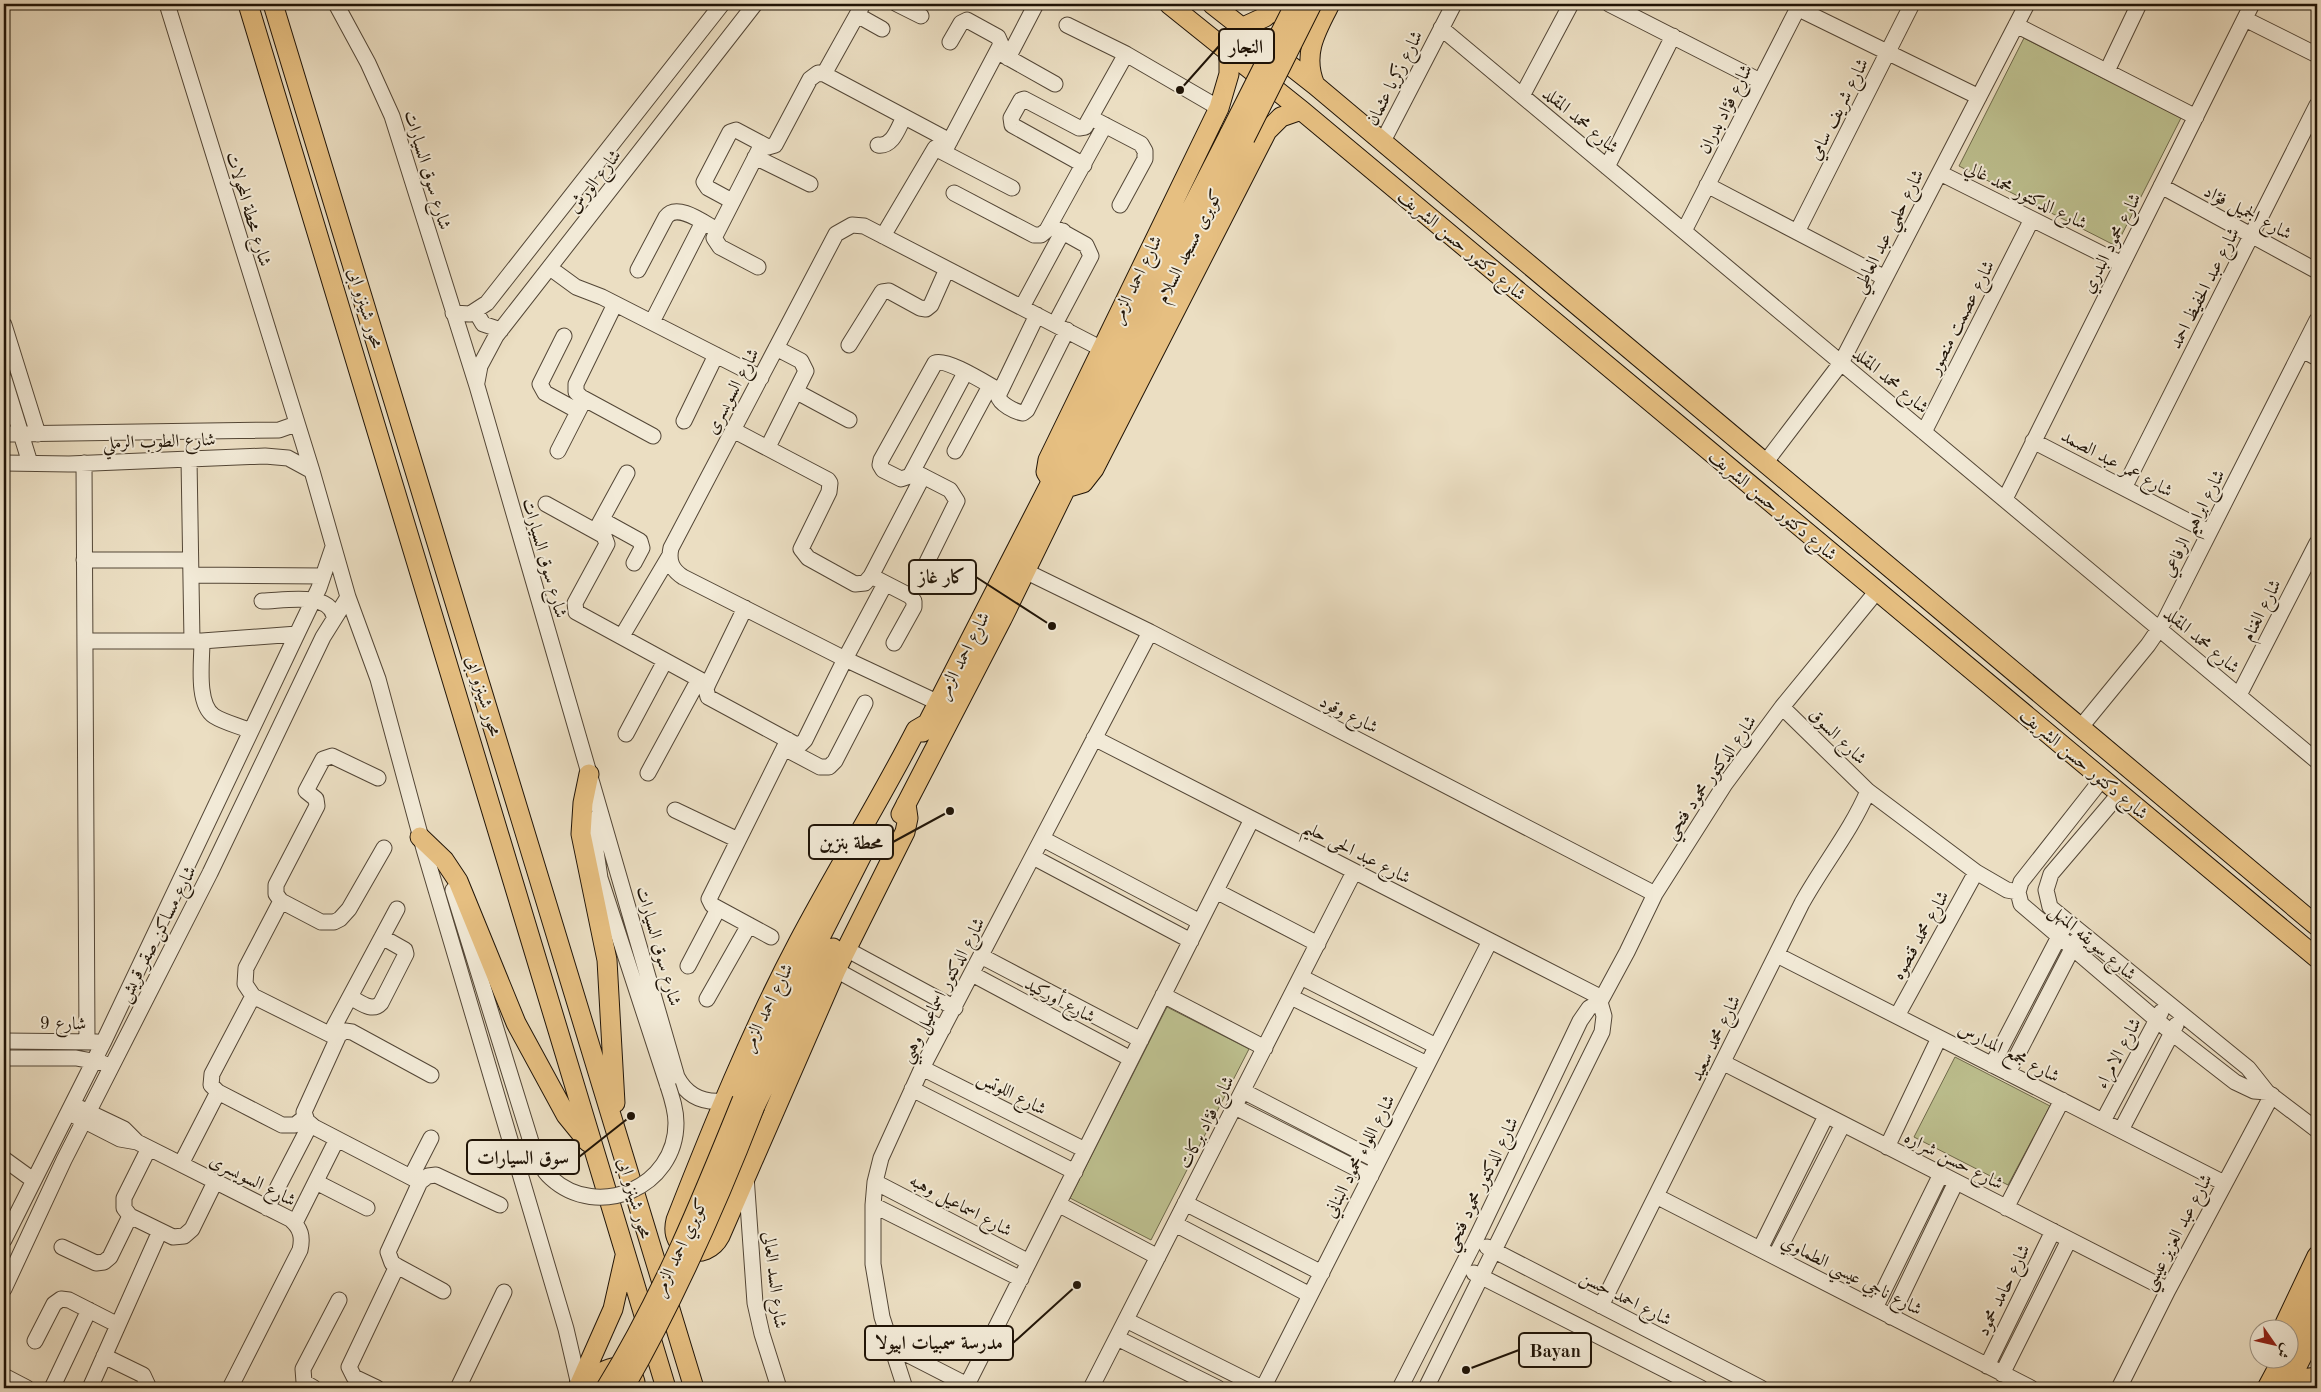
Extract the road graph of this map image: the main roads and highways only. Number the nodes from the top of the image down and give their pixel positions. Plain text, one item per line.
1 (248, 4) edge
2 (273, 4) edge
3 (1169, 4) edge
4 (1212, 4) edge
5 (1279, 4) edge
6 (1295, 4) edge
7 (1312, 4) edge
8 (1330, 4) edge
9 (1241, 28) junction
10 (1316, 32) junction
11 (1229, 53) junction
12 (1315, 85) junction
13 (1220, 108) junction
14 (1300, 110) junction
15 (1246, 137) junction
16 (1704, 412) junction
17 (1687, 433) junction
18 (1059, 485) junction
19 (1821, 510) junction
20 (1804, 531) junction
21 (589, 774) road end
22 (906, 804) junction
23 (422, 843) road end
24 (2317, 926) edge
25 (2317, 958) edge
26 (740, 1102) junction
27 (617, 1134) junction
28 (593, 1146) junction
29 (625, 1255) junction
30 (2317, 1256) edge
31 (2317, 1291) edge
32 (2287, 1320) edge
33 (2317, 1327) edge
34 (2298, 1328) edge
35 (2317, 1352) edge
36 (2263, 1370) edge
37 (2277, 1370) edge
38 (2306, 1381) edge
39 (578, 1386) edge
40 (606, 1388) edge
41 (624, 1388) edge
42 (636, 1388) edge
43 (666, 1388) edge
44 (694, 1388) edge
45 (2254, 1388) edge
46 (2267, 1388) edge
47 (2286, 1388) edge

1 - 28 main road, محور شينزو ابى
2 - 27 main road, محور شينزو ابى
3 - 11 main road, شارع دكتور حسن الشريف
4 - 9 main road, شارع دكتور حسن الشريف
5 - 9 main road
5 - 10 main road
6 - 15 main road, كوبرى مسجد السلام, bridge
7 - 15 main road, كوبرى مسجد السلام, bridge
8 - 10 main road
9 - 12 main road, شارع دكتور حسن الشريف
10 - 12 main road
11 - 13 main road, شارع احمد الزمر
11 - 14 main road, شارع دكتور حسن الشريف
12 - 16 main road, شارع دكتور حسن الشريف
13 - 15 main road
13 - 18 main road, شارع احمد الزمر
14 - 15 main road
14 - 17 main road, شارع دكتور حسن الشريف
15 - 18 main road, كوبرى مسجد السلام
16 - 17 main road
16 - 19 main road, شارع دكتور حسن الشريف
17 - 20 main road, شارع دكتور حسن الشريف
18 - 22 main road, شارع احمد الزمر
18 - 26 main road, شارع احمد الزمر
19 - 20 main road
19 - 24 main road, شارع دكتور حسن الشريف
20 - 25 main road, شارع دكتور حسن الشريف
21 - 27 main road
22 - 26 main road
22 - 26 main road, شارع احمد الزمر
23 - 28 main road
26 - 40 main road, كوبري احمد الزمر, bridge
26 - 41 main road, كوبري احمد الزمر, bridge
27 - 44 main road, محور شينزو ابى
28 - 29 main road, محور شينزو ابى
29 - 39 main road
29 - 43 main road, محور شينزو ابى
30 - 32 main road
31 - 34 main road
33 - 47 main road
35 - 38 main road
36 - 45 main road
37 - 46 main road
39 - 42 main road

